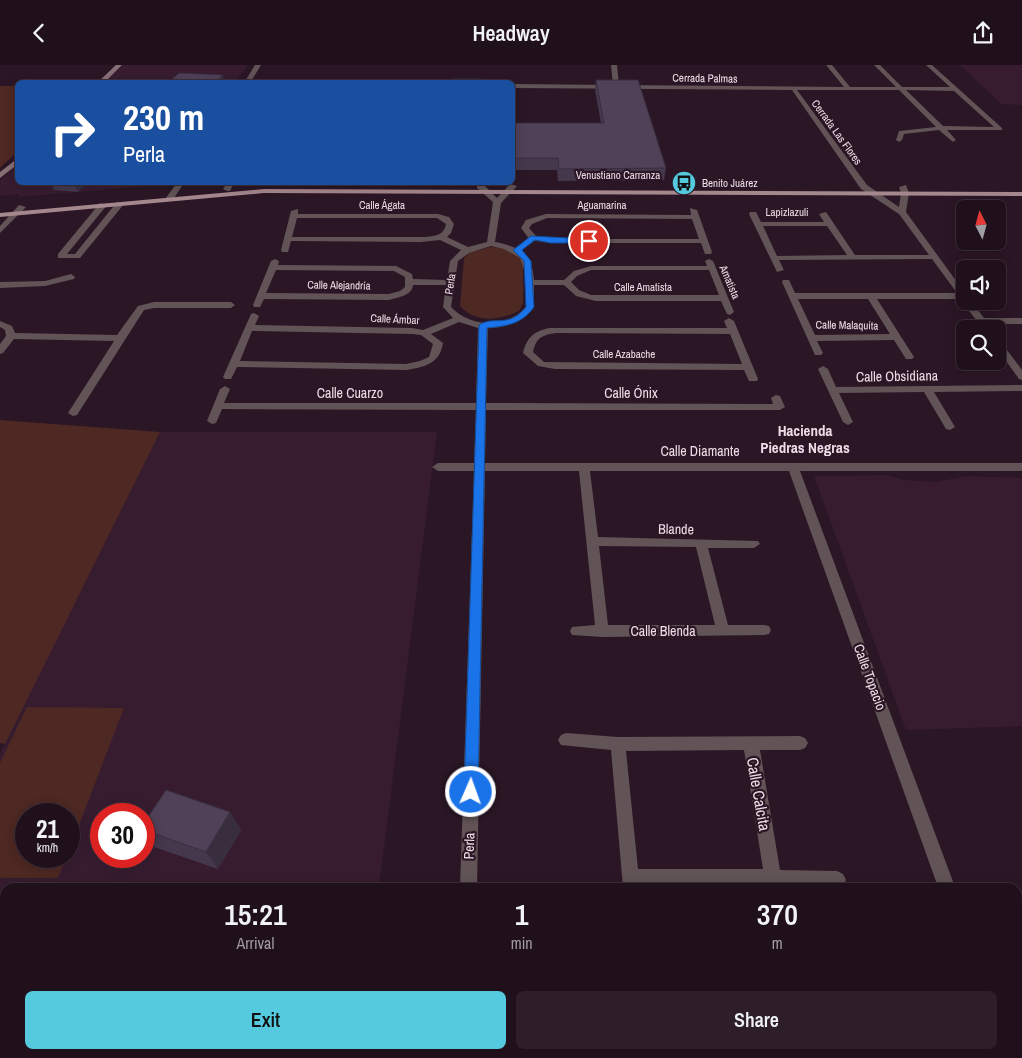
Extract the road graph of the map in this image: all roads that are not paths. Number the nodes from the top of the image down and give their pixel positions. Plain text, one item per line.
1 (119, 65) edge
2 (258, 65) edge
3 (614, 65) edge
4 (828, 65) edge
5 (877, 65) edge
6 (929, 65) edge
7 (103, 80) edge
8 (249, 80) edge
9 (515, 86) edge
10 (616, 87) junction
11 (794, 89) junction
12 (849, 89) junction
13 (901, 89) junction
14 (955, 89) junction
15 (940, 127) junction
16 (898, 140) dead end
17 (953, 140) dead end
18 (15, 162) edge
19 (0, 176) edge
20 (178, 185) edge
21 (228, 185) edge
22 (480, 186) junction
23 (864, 187) junction
24 (286, 188) junction
25 (1022, 188) edge
26 (511, 190) junction
27 (904, 190) junction
28 (486, 193) junction
29 (873, 193) junction
30 (1022, 194) edge
31 (170, 196) junction
32 (498, 202) junction
33 (120, 204) junction
34 (103, 205) junction
35 (22, 207) junction
36 (0, 209) edge
37 (902, 211) junction
38 (17, 214) junction
39 (753, 214) dead end
40 (823, 214) dead end
41 (0, 215) edge
42 (92, 219) junction
43 (108, 219) junction
44 (759, 224) junction
45 (829, 224) junction
46 (0, 231) edge
47 (440, 237) junction
48 (288, 239) junction
49 (704, 241) junction
50 (491, 244) junction
51 (525, 244) junction
52 (285, 250) dead end
53 (467, 250) junction
54 (852, 257) junction
55 (936, 257) junction
56 (774, 258) junction
57 (709, 260) junction
58 (780, 270) dead end
59 (71, 277) dead end
60 (410, 282) junction
61 (786, 282) dead end
62 (450, 283) junction
63 (529, 283) junction
64 (567, 283) junction
65 (0, 285) edge
66 (956, 286) edge
67 (260, 295) junction
68 (793, 296) junction
69 (871, 296) junction
70 (724, 298) junction
71 (956, 299) edge
72 (231, 305) dead end
73 (257, 305) dead end
74 (254, 316) dead end
75 (459, 319) junction
76 (1022, 321) edge
77 (1006, 323) edge
78 (0, 324) edge
79 (483, 325) junction
80 (527, 327) junction
81 (249, 328) junction
82 (733, 331) junction
83 (424, 333) junction
84 (12, 336) junction
85 (896, 337) junction
86 (120, 338) junction
87 (811, 339) junction
88 (0, 351) edge
89 (818, 353) dead end
90 (1006, 354) edge
91 (909, 357) dead end
92 (234, 364) junction
93 (748, 367) junction
94 (823, 369) dead end
95 (228, 377) dead end
96 (1022, 377) edge
97 (753, 379) dead end
98 (1022, 388) edge
99 (225, 389) dead end
100 (927, 389) junction
101 (833, 390) junction
102 (778, 402) dead end
103 (218, 407) junction
104 (481, 407) junction
105 (73, 413) dead end
106 (212, 421) dead end
107 (848, 422) dead end
108 (950, 427) dead end
109 (481, 466) junction
110 (584, 466) junction
111 (793, 466) junction
112 (438, 467) dead end
113 (1022, 467) edge
114 (591, 541) junction
115 (701, 544) junction
116 (754, 544) dead end
117 (764, 630) dead end
118 (577, 631) dead end
119 (723, 631) junction
120 (602, 632) junction
121 (566, 740) dead end
122 (800, 743) dead end
123 (618, 744) junction
124 (751, 744) junction
125 (773, 878) junction
126 (837, 880) dead end
127 (468, 883) edge
128 (631, 883) edge
129 (946, 883) edge

1 - 7 street
2 - 8 street
3 - 10 street
4 - 12 street
5 - 13 street
6 - 14 street
9 - 10 street, Cerrada Palmas
10 - 11 street, Cerrada Palmas
11 - 12 street, Cerrada Palmas
11 - 23 street, Cerrada Las Flores
12 - 13 street, Cerrada Palmas
13 - 14 street, Cerrada Palmas
13 - 15 street
14 - 15 street
15 - 16 street
15 - 17 street
18 - 19 street
20 - 31 street
21 - 24 main road, Venustiano Carranza
21 - 31 main road, Venustiano Carranza
22 - 24 main road, Venustiano Carranza
22 - 26 main road, Venustiano Carranza
22 - 28 street
23 - 26 main road, Venustiano Carranza
23 - 27 main road, Venustiano Carranza
23 - 29 street
24 - 28 main road, Venustiano Carranza
24 - 31 main road
25 - 27 main road, Venustiano Carranza
26 - 28 main road, Venustiano Carranza
26 - 29 main road, Venustiano Carranza
26 - 32 street
27 - 29 main road, Venustiano Carranza
27 - 30 main road, Venustiano Carranza
27 - 37 street
28 - 32 street
29 - 37 street
31 - 33 main road
31 - 35 main road
32 - 50 street
33 - 34 main road
33 - 43 street
34 - 38 main road
34 - 42 street
35 - 36 main road
35 - 38 street
37 - 55 street
38 - 41 main road
38 - 46 street
39 - 44 street
40 - 45 street
42 - 43 street
42 - 43 street
44 - 45 street, Lapizlazuli
44 - 56 street, Lapizlazuli
45 - 54 street
47 - 48 street
47 - 48 street, Calle Ágata
47 - 53 street
48 - 52 street
49 - 51 street
49 - 51 street, Aguamarina
49 - 57 street, Aguamarina
50 - 51 street
50 - 53 street
51 - 63 street
53 - 62 street, Perla
54 - 55 street
54 - 56 street
55 - 66 street
56 - 58 street, Lapizlazuli
57 - 64 street, Calle Amatista
57 - 70 street, Amatista
59 - 65 street
60 - 62 street
60 - 67 street, Calle Alejandría
60 - 67 street, Calle Alejandría
61 - 68 street, Calle Malaquita
62 - 75 street, Perla
63 - 64 street
63 - 80 street
64 - 70 street, Calle Amatista
67 - 73 street
68 - 69 street
68 - 87 street, Calle Malaquita
69 - 71 street
69 - 85 street, Calle Malaquita
70 - 82 street, Amatista
72 - 86 street
74 - 81 street
75 - 79 street
75 - 83 street
76 - 77 street
78 - 84 street
79 - 80 street
79 - 104 street, Perla
80 - 82 street, Calle Azabache
80 - 93 street, Calle Azabache
81 - 83 street, Calle Ámbar
81 - 92 street
82 - 93 street, Amatista
83 - 92 street, Calle Ámbar
84 - 86 street
84 - 88 street
85 - 87 street, Calle Malaquita
85 - 91 street
86 - 105 street
87 - 89 street
90 - 96 street
92 - 95 street
93 - 97 street, Amatista
94 - 101 street
98 - 100 street, Calle Obsidiana
99 - 103 street
100 - 101 street, Calle Obsidiana
100 - 108 street
101 - 107 street
102 - 104 street, Calle Ónix
103 - 104 street, Calle Cuarzo
103 - 106 street
104 - 109 street, Perla
109 - 110 street, Calle Diamante
109 - 112 street, Calle Diamante
109 - 127 street, Perla
110 - 111 street, Calle Diamante
110 - 114 street
111 - 113 street, Calle Diamante
111 - 129 street, Calle Topacio
114 - 115 street, Blande
114 - 120 street
115 - 116 street
115 - 119 street, Blande
117 - 119 street, Calle Blenda
118 - 120 street, Calle Blenda
119 - 120 street, Calle Blenda
121 - 123 street, Calle Calcita
122 - 124 street
123 - 124 street, Calle Calcita
123 - 128 street
124 - 125 street, Calle Calcita
125 - 126 street
125 - 128 street

